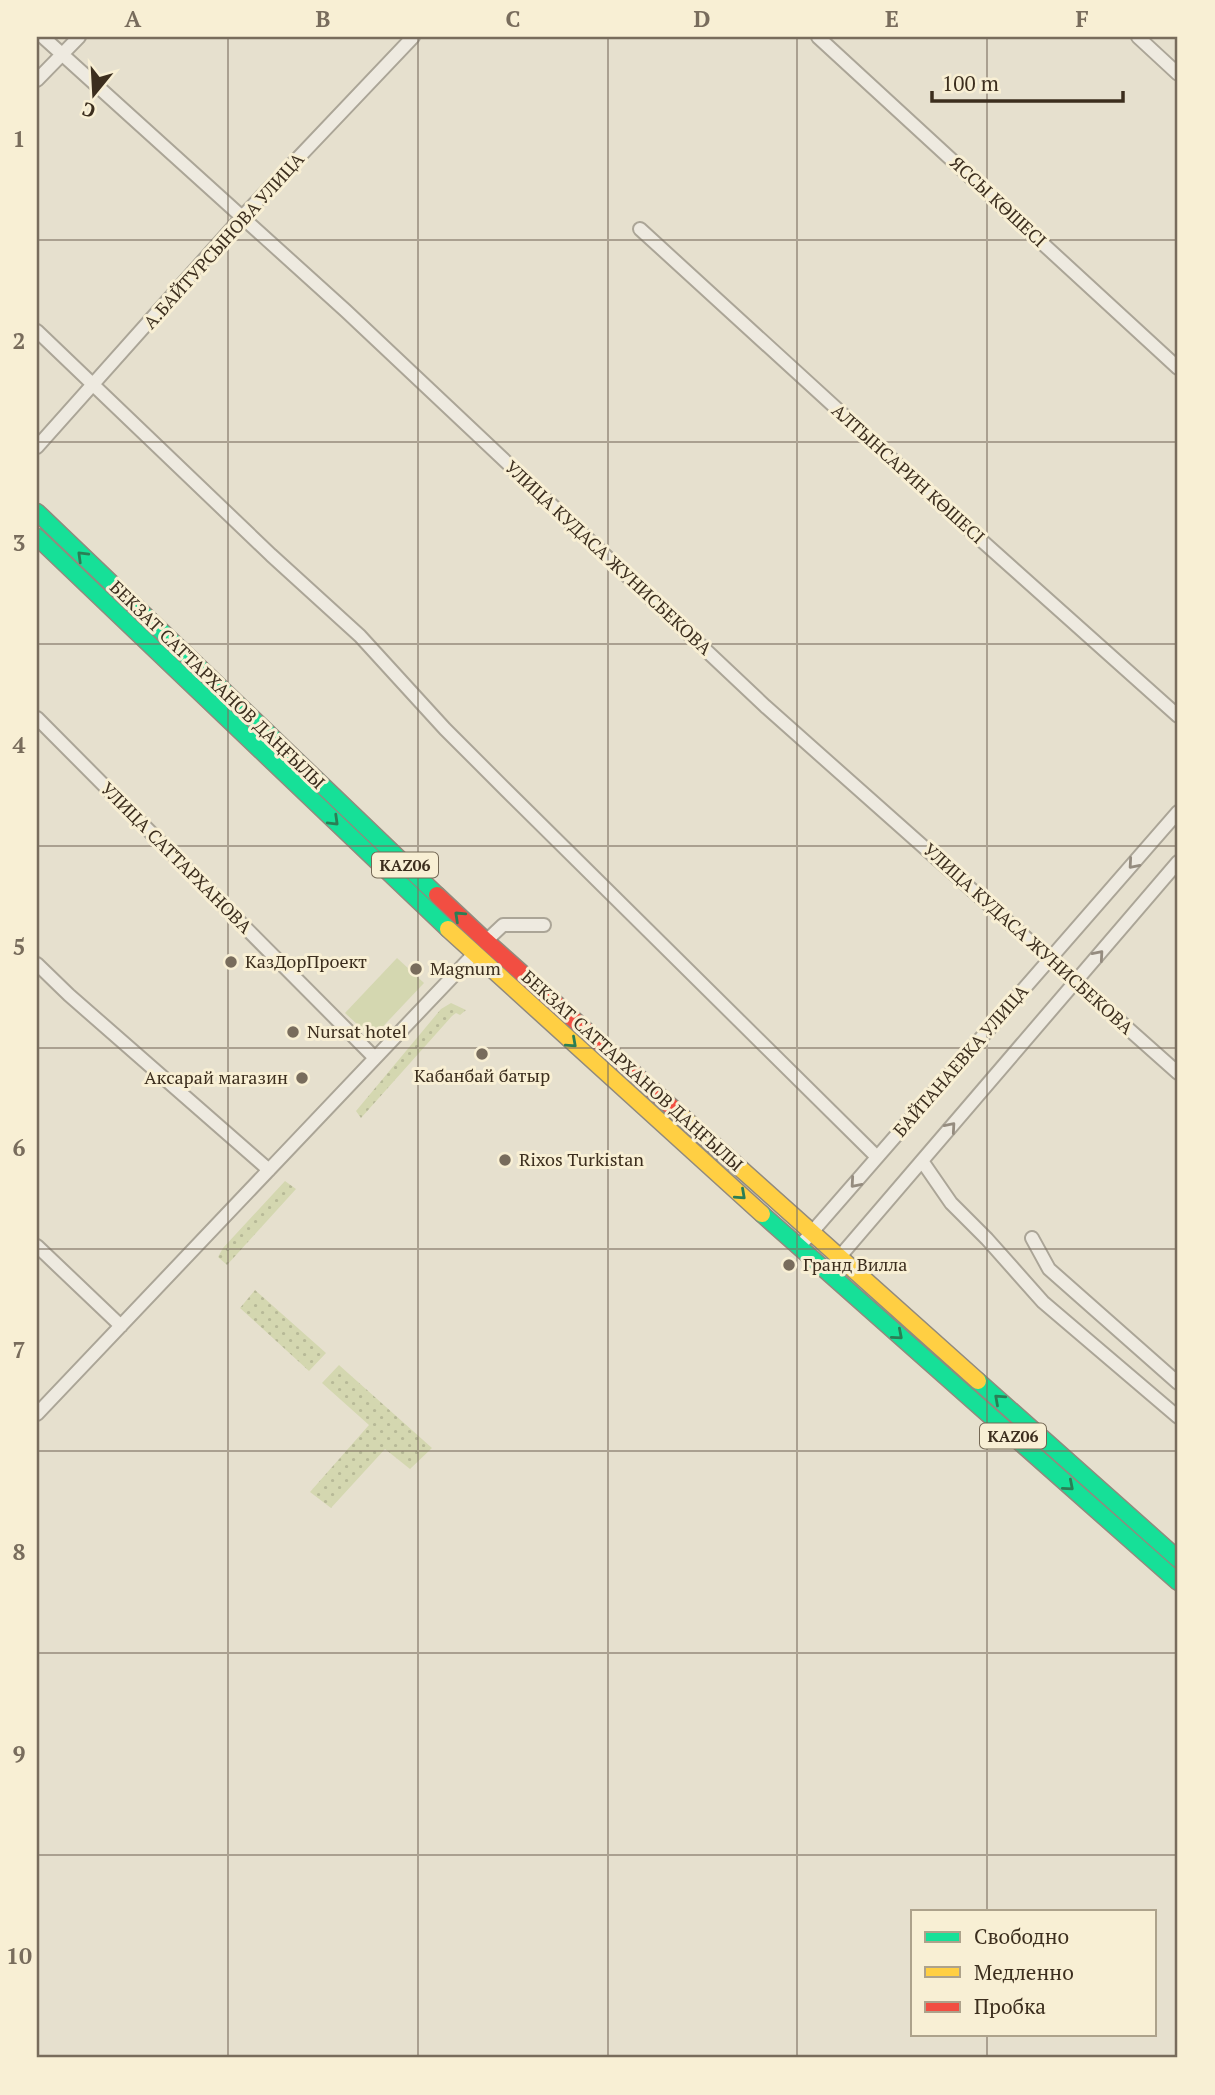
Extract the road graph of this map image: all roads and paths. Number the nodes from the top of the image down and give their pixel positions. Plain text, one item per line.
1 (43, 37) edge
2 (79, 37) edge
3 (413, 37) edge
4 (818, 37) edge
5 (1138, 37) edge
6 (63, 54) junction
7 (1178, 74) edge
8 (37, 80) edge
9 (243, 216) junction
10 (640, 229) dead end
11 (37, 331) edge
12 (1178, 368) edge
13 (95, 385) junction
14 (37, 447) edge
15 (37, 512) edge
16 (37, 537) edge
17 (1178, 716) edge
18 (37, 718) edge
19 (1178, 812) edge
20 (1178, 862) edge
21 (544, 925) dead end
22 (486, 941) junction
23 (474, 954) junction
24 (1050, 959) junction
25 (37, 964) edge
26 (1076, 982) junction
27 (376, 1058) junction
28 (1178, 1073) edge
29 (877, 1157) junction
30 (922, 1161) junction
31 (269, 1170) junction
32 (812, 1232) junction
33 (1032, 1238) dead end
34 (37, 1246) edge
35 (799, 1247) junction
36 (840, 1257) junction
37 (827, 1272) junction
38 (121, 1326) junction
39 (952, 1357) junction
40 (939, 1371) junction
41 (1178, 1383) edge
42 (37, 1414) edge
43 (1178, 1417) edge
44 (1178, 1559) edge
45 (1178, 1582) edge

1 - 6 street, УЛИЦА КУДАСА ЖУНИСБЕКОВА
2 - 6 street
3 - 9 street, А.БАЙТУРСЫНОВА УЛИЦА
4 - 12 street, ЯССЫ КӨШЕСІ
5 - 7 street
6 - 8 street
6 - 9 street, УЛИЦА КУДАСА ЖУНИСБЕКОВА
9 - 13 street, А.БАЙТУРСЫНОВА УЛИЦА
9 - 24 street, УЛИЦА КУДАСА ЖУНИСБЕКОВА
10 - 17 street, АЛТЫНСАРИН КӨШЕСІ
11 - 13 street
13 - 14 street, А.БАЙТУРСЫНОВА УЛИЦА
13 - 29 street
22 -> 15 main road, БЕКЗАТ САТТАРХАНОВ ДАҢҒЫЛЫ / KАZ06
16 -> 23 main road, БЕКЗАТ САТТАРХАНОВ ДАҢҒЫЛЫ / KАZ06
18 - 27 street, УЛИЦА САТТАРХАНОВА
19 -> 24 street, БАЙТАНАЕВКА УЛИЦА
26 -> 20 street, БАЙТАНАЕВКА УЛИЦА
21 - 22 street
22 - 32 main road, БЕКЗАТ САТТАРХАНОВ ДАҢҒЫЛЫ / KАZ06
23 - 27 street
23 -> 35 main road, БЕКЗАТ САТТАРХАНОВ ДАҢҒЫЛЫ / KАZ06
24 - 26 street, УЛИЦА КУДАСА ЖУНИСБЕКОВА
24 - 29 street, БАЙТАНАЕВКА УЛИЦА
25 - 31 street
26 - 28 street, УЛИЦА КУДАСА ЖУНИСБЕКОВА
30 -> 26 street, БАЙТАНАЕВКА УЛИЦА
27 - 31 street
29 -> 32 street, БАЙТАНАЕВКА УЛИЦА
30 - 36 street, БАЙТАНАЕВКА УЛИЦА
30 - 43 street
31 - 38 street
32 - 35 street, БАЙТАНАЕВКА УЛИЦА
32 - 36 main road, БЕКЗАТ САТТАРХАНОВ ДАҢҒЫЛЫ / KАZ06
33 - 41 street
34 - 38 street
35 - 37 main road, БЕКЗАТ САТТАРХАНОВ ДАҢҒЫЛЫ / KАZ06
36 - 37 street, БАЙТАНАЕВКА УЛИЦА
36 - 39 main road, БЕКЗАТ САТТАРХАНОВ ДАҢҒЫЛЫ / KАZ06
37 -> 40 main road, БЕКЗАТ САТТАРХАНОВ ДАҢҒЫЛЫ / KАZ06
38 - 42 street
39 - 40 main road
44 -> 39 main road, БЕКЗАТ САТТАРХАНОВ ДАҢҒЫЛЫ / KАZ06
40 -> 45 main road, БЕКЗАТ САТТАРХАНОВ ДАҢҒЫЛЫ / KАZ06

